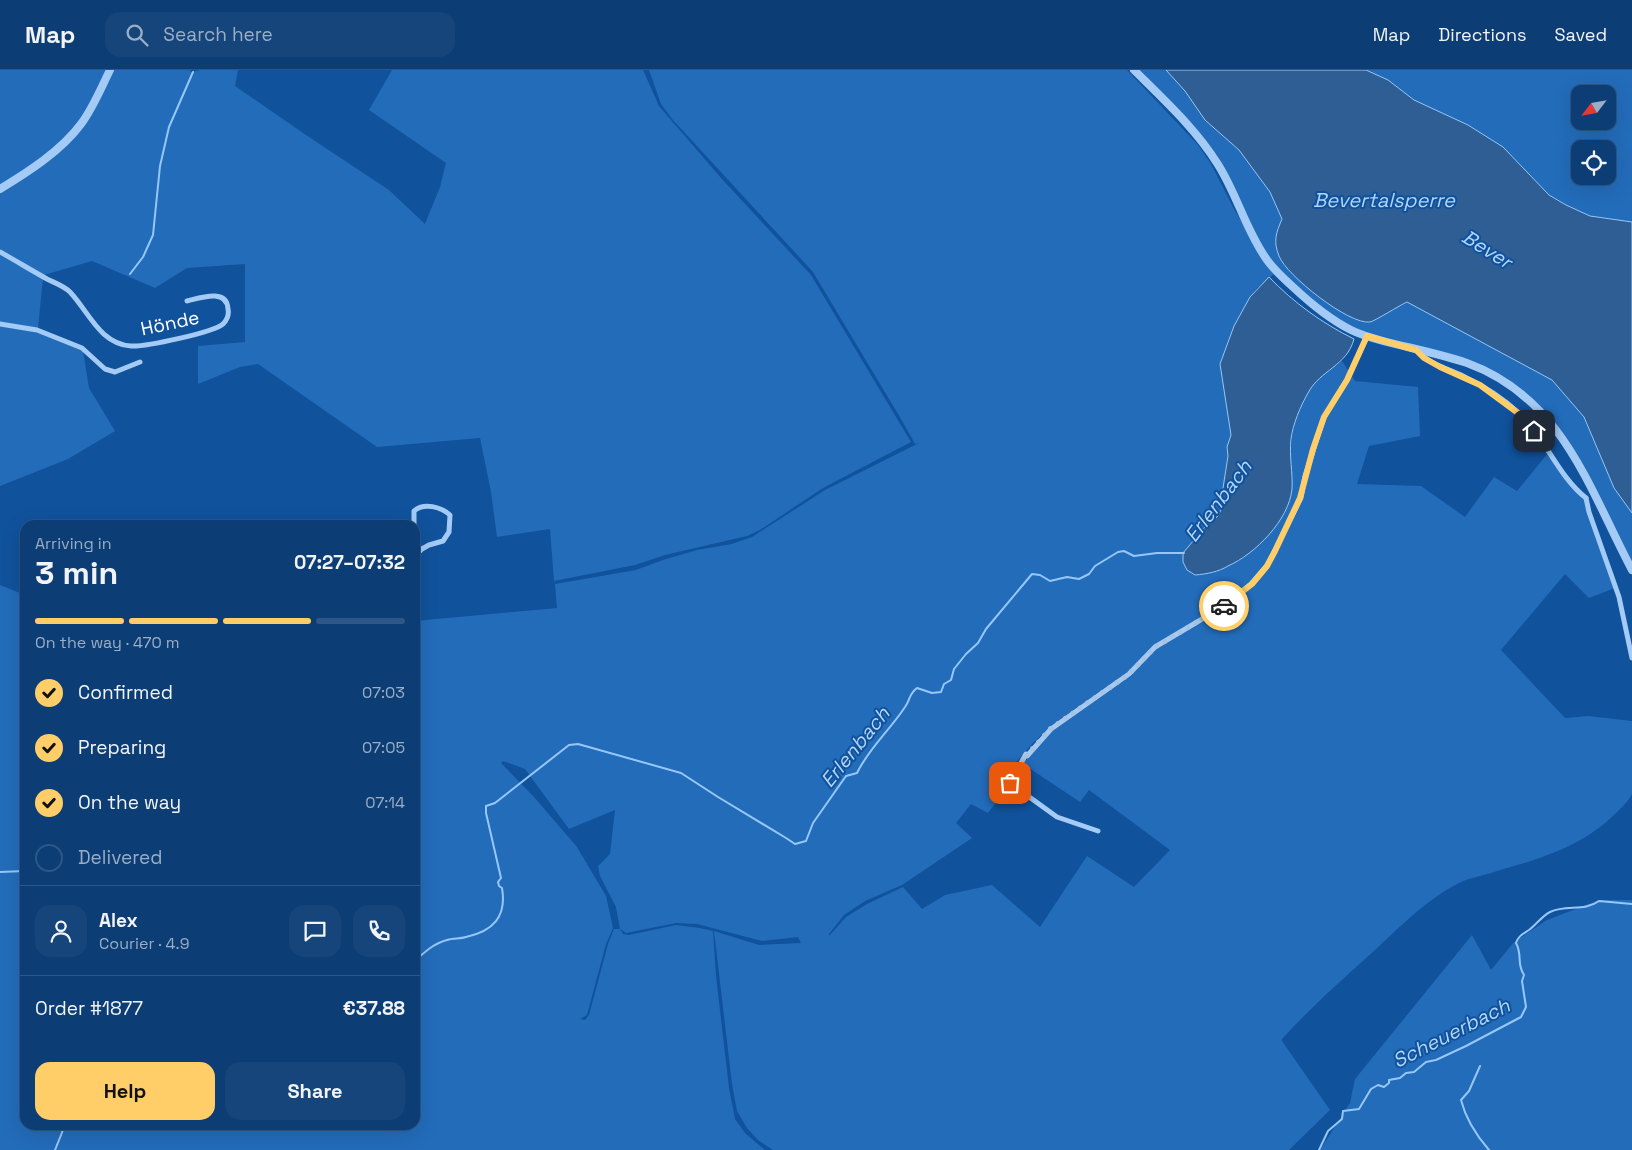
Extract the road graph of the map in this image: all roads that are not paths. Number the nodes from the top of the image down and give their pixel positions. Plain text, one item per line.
1 (110, 70) edge
2 (1134, 70) edge
3 (0, 189) edge
4 (0, 252) edge
5 (187, 301) dead end
6 (0, 324) edge
7 (1367, 336) junction
8 (1416, 350) junction
9 (140, 362) dead end
10 (1595, 492) junction
11 (1586, 498) junction
12 (414, 520) edge
13 (420, 551) edge
14 (1632, 570) edge
15 (1632, 658) edge
16 (1098, 832) dead end

1 - 3 street
2 - 7 street
4 - 5 street, Hönde
6 - 9 street, Hönde
7 - 8 street
7 - 16 street
8 - 10 street
8 - 11 street
10 - 11 street
10 - 14 street
11 - 15 street
12 - 13 street

